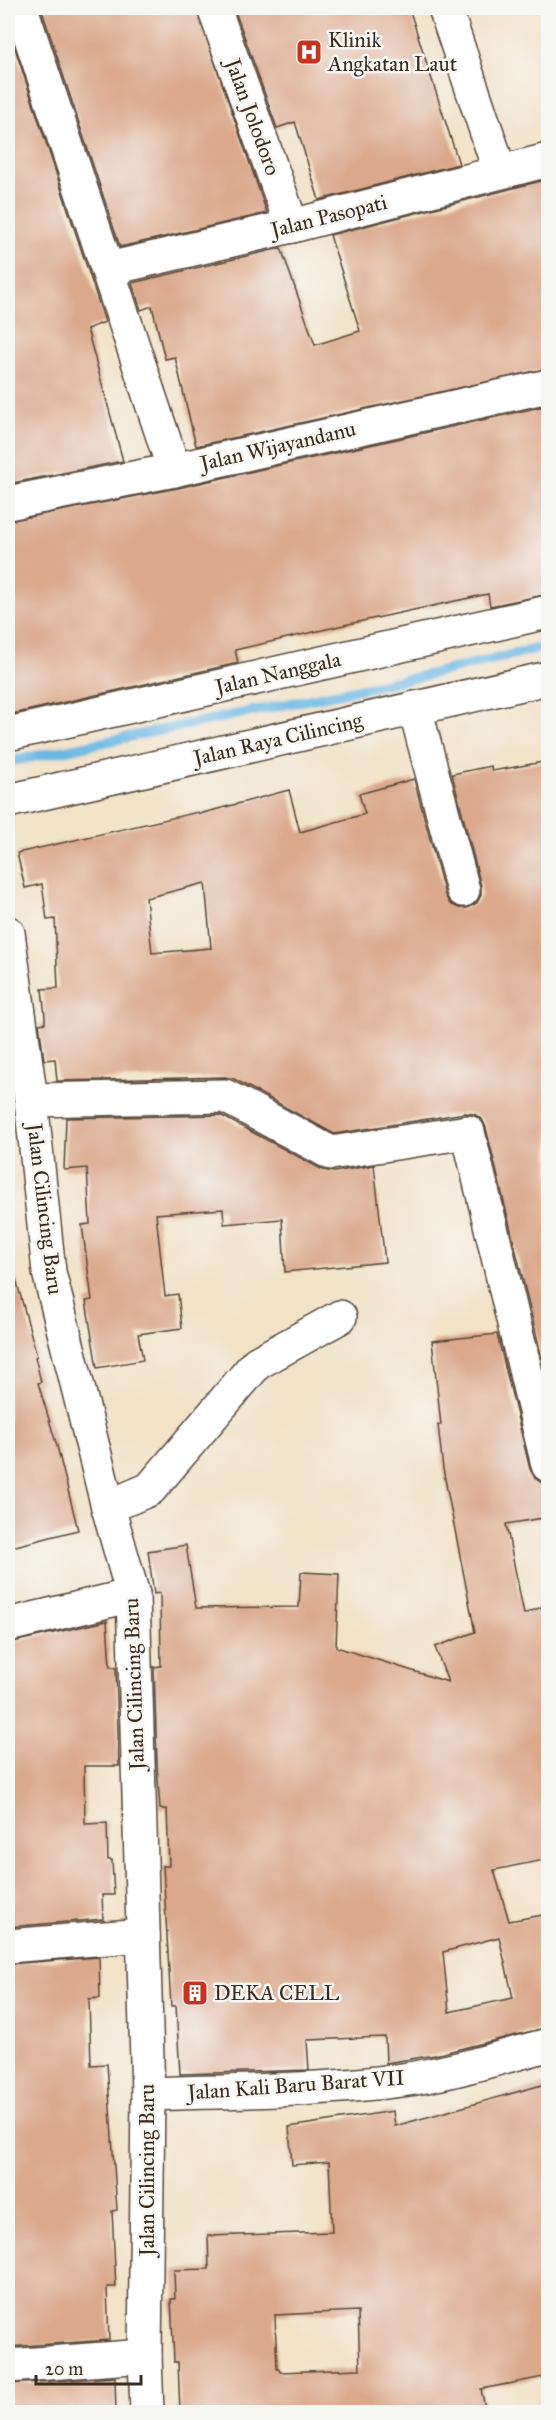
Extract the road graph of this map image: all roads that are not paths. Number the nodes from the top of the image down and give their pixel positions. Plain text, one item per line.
1 (21, 8) edge
2 (214, 8) edge
3 (445, 8) edge
4 (549, 160) edge
5 (500, 172) junction
6 (292, 226) junction
7 (108, 269) junction
8 (549, 386) edge
9 (174, 470) junction
10 (8, 503) edge
11 (549, 612) edge
12 (549, 678) edge
13 (415, 708) junction
14 (8, 734) edge
15 (8, 801) edge
16 (463, 890) dead end
17 (8, 933) edge
18 (31, 1100) junction
19 (340, 1317) dead end
20 (549, 1465) edge
21 (108, 1507) junction
22 (133, 1595) junction
23 (8, 1625) edge
24 (143, 1935) junction
25 (8, 1946) edge
26 (549, 2045) edge
27 (148, 2094) junction
28 (146, 2356) junction
29 (8, 2366) edge
30 (147, 2412) edge

1 - 7 street
2 - 6 street, Jalan Jolodoro
3 - 5 street
4 - 5 street, Jalan Pasopati
5 - 6 street, Jalan Pasopati
6 - 7 street, Jalan Pasopati
7 - 9 street
8 - 9 street, Jalan Wijayandanu
9 - 10 street, Jalan Wijayandanu
11 - 14 street, Jalan Nanggala
12 - 13 street, Jalan Raya Cilincing
13 - 15 street, Jalan Raya Cilincing
13 - 16 street
17 - 18 street, Jalan Cilincing Baru
18 - 20 street
18 - 21 street, Jalan Cilincing Baru
19 - 21 street
21 - 22 street, Jalan Cilincing Baru
22 - 23 street
22 - 24 street, Jalan Cilincing Baru
24 - 25 street
24 - 27 street, Jalan Cilincing Baru
26 - 27 street, Jalan Kali Baru Barat VII
27 - 28 street, Jalan Cilincing Baru
28 - 29 street
28 - 30 street, Jalan Cilincing Baru

